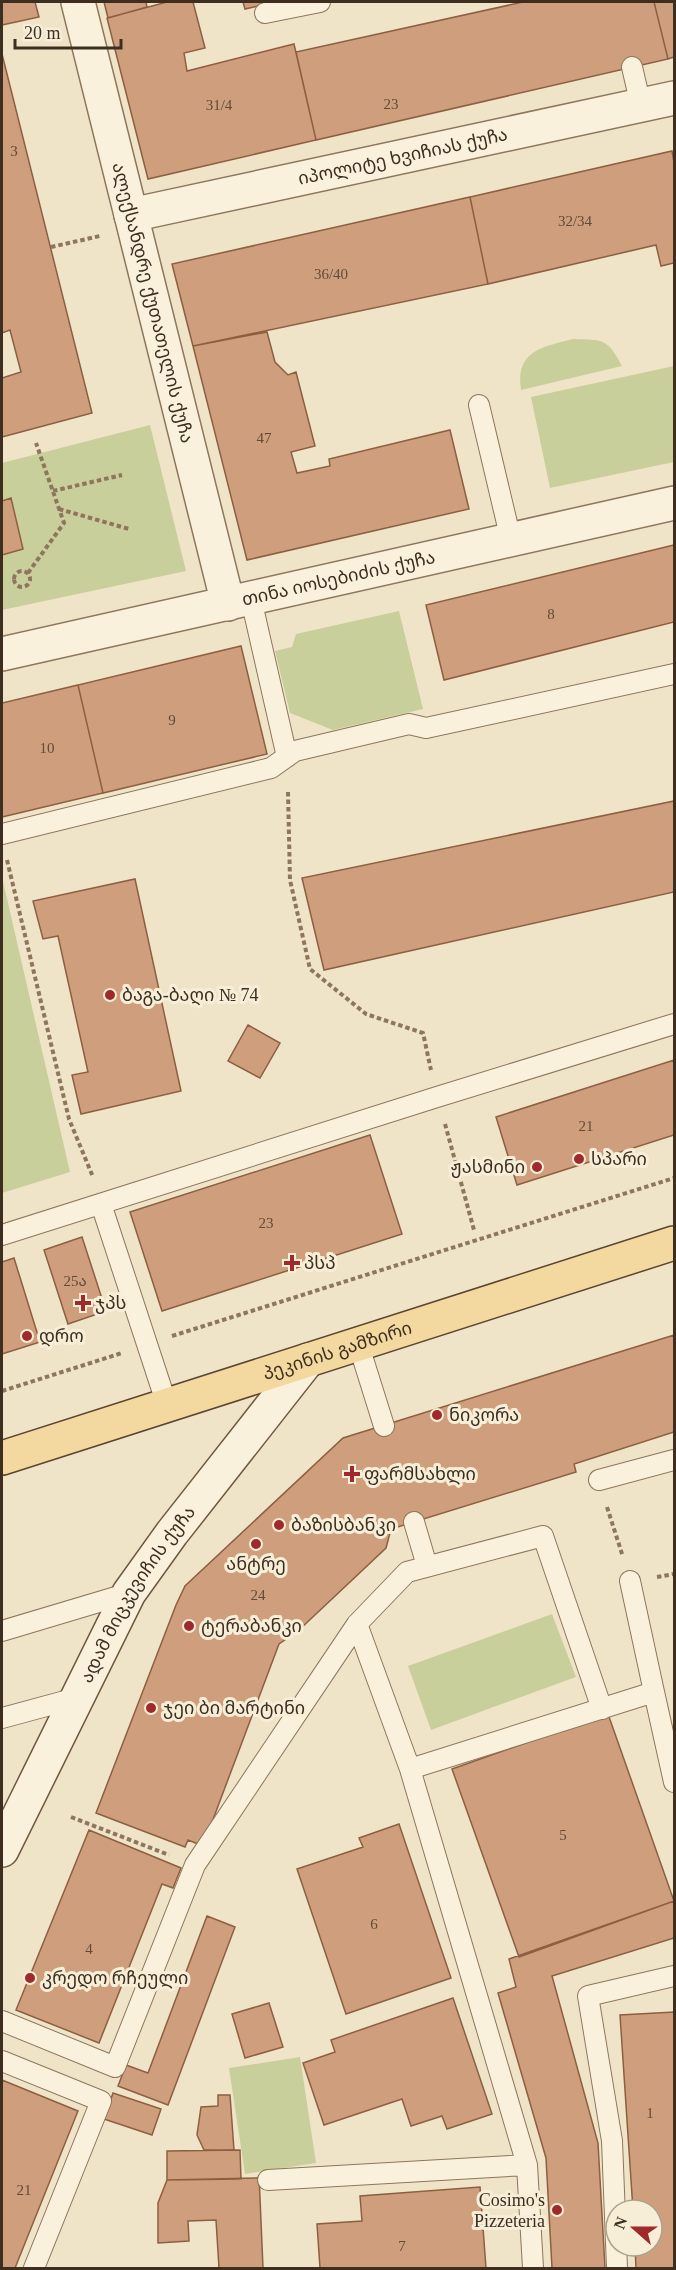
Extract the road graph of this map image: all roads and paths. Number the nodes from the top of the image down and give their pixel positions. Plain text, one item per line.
1 (78, 2) edge
2 (320, 2) edge
3 (265, 14) dead end
4 (632, 67) dead end
5 (675, 98) edge
6 (640, 106) junction
7 (131, 215) junction
8 (101, 236) dead end
9 (51, 247) dead end
10 (479, 405) dead end
11 (36, 443) dead end
12 (123, 475) dead end
13 (53, 491) junction
14 (675, 503) edge
15 (59, 509) junction
16 (129, 528) dead end
17 (511, 540) junction
18 (27, 573) junction
19 (240, 601) junction
20 (2, 654) edge
21 (675, 674) edge
22 (286, 757) junction
23 (2, 834) edge
24 (7, 858) dead end
25 (675, 1024) edge
26 (437, 1097) junction
27 (675, 1178) edge
28 (100, 1203) junction
29 (474, 1230) dead end
30 (2, 1235) edge
31 (675, 1243) edge
32 (358, 1343) junction
33 (146, 1344) junction
34 (308, 1360) junction
35 (2, 1391) edge
36 (167, 1405) junction
37 (384, 1426) dead end
38 (2, 1458) edge
39 (675, 1460) edge
40 (599, 1480) joint
41 (414, 1522) dead end
42 (427, 1566) junction
43 (630, 1581) joint
44 (129, 1593) junction
45 (357, 1624) junction
46 (2, 1631) edge
47 (654, 1692) junction
48 (76, 1698) junction
49 (602, 1709) junction
50 (2, 1718) edge
51 (410, 1769) junction
52 (675, 1782) edge
53 (71, 1817) dead end
54 (2, 1850) edge
55 (195, 1864) junction
56 (675, 1976) edge
57 (2, 2021) edge
58 (2, 2061) edge
59 (527, 2165) junction
60 (268, 2180) dead end
61 (34, 2268) edge
62 (533, 2268) edge
63 (617, 2268) edge

1 - 7 street, ალექსანდრე ქუთათელის ქუჩა
2 - 3 lane
4 - 6 lane
5 - 6 street, იპოლიტე ხვიჩიას ქუჩა
6 - 7 street, იპოლიტე ხვიჩიას ქუჩა
7 - 19 street, ალექსანდრე ქუთათელის ქუჩა
8 - 9 path
10 - 17 lane
11 - 13 path
12 - 13 path
13 - 15 path
14 - 17 street, თინა იოსებიძის ქუჩა
15 - 16 path
15 - 18 path
17 - 19 street, თინა იოსებიძის ქუჩა
18 - 18 path
19 - 20 street, თინა იოსებიძის ქუჩა
19 - 22 lane
21 - 22 lane
22 - 23 lane
22 - 26 path
24 - 28 path
25 - 26 lane
26 - 28 lane
26 - 29 path
27 - 33 path
28 - 30 lane
28 - 33 lane
31 - 32 main road, პეკინის გამზირი
32 - 34 main road, პეკინის გამზირი
32 - 37 lane
33 - 35 path
33 - 36 lane
34 - 36 main road, პეკინის გამზირი
34 - 44 street, ადამ მიცკევიჩის ქუჩა
36 - 38 main road, პეკინის გამზირი
39 - 40 lane
40 - 43 path
41 - 42 lane
42 - 45 lane
42 - 49 lane
43 - 47 lane
44 - 46 lane
44 - 48 street, ადამ მიცკევიჩის ქუჩა
45 - 51 lane
45 - 55 lane
47 - 49 lane
47 - 52 lane
48 - 50 lane
48 - 54 street, ადამ მიცკევიჩის ქუჩა
49 - 51 lane
51 - 59 lane
53 - 55 path
55 - 57 lane
56 - 63 lane
58 - 61 lane
59 - 60 lane
59 - 62 lane

